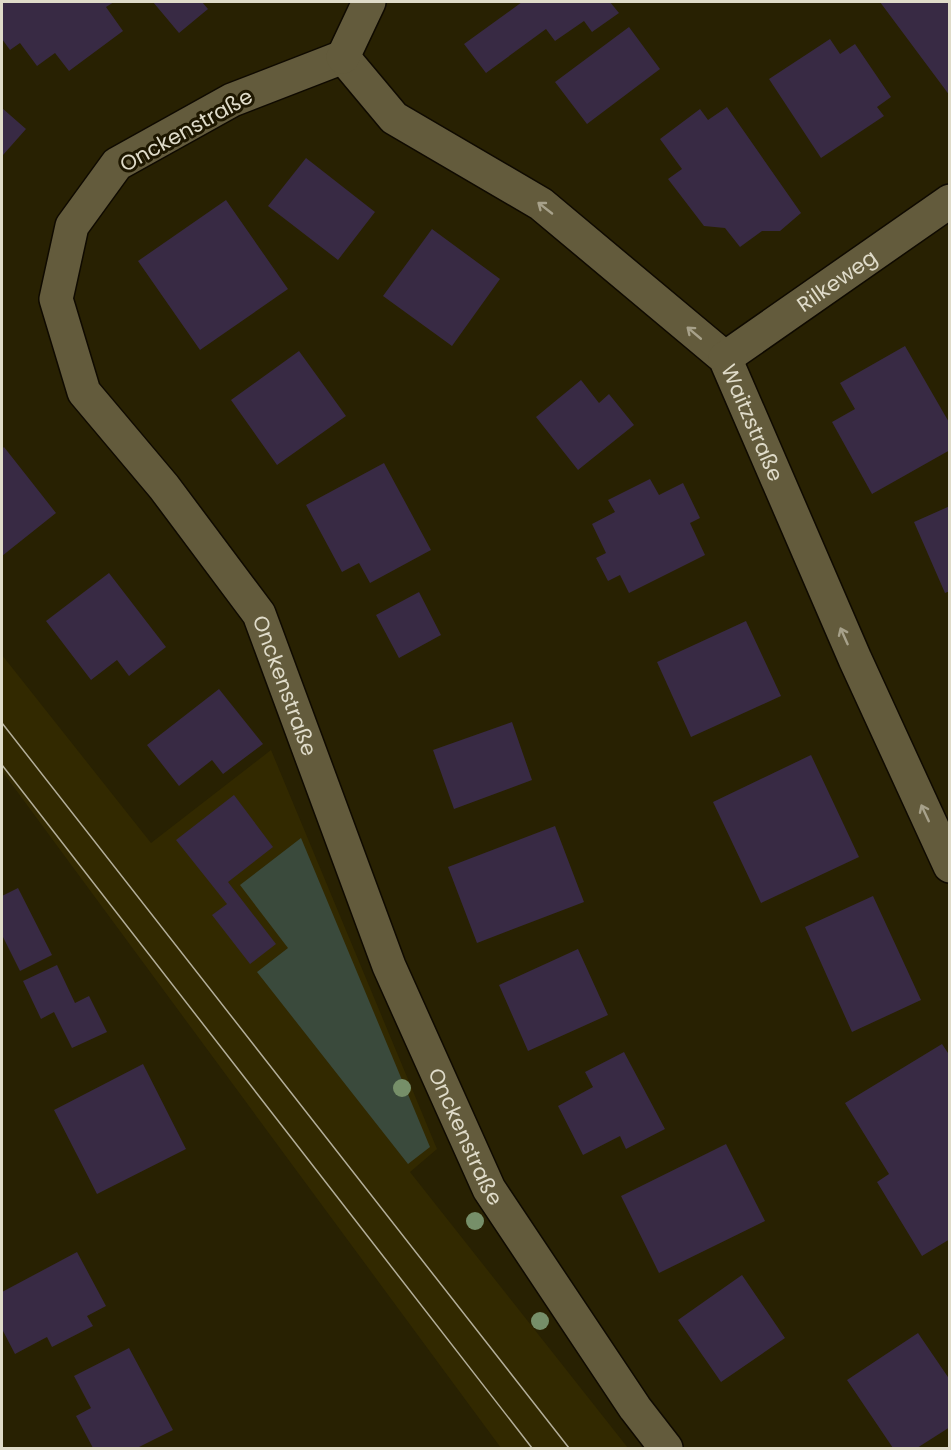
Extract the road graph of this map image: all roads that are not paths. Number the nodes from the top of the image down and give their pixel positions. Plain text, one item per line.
1 (369, 2) edge
2 (343, 57) junction
3 (950, 201) edge
4 (725, 358) junction
5 (950, 866) edge
6 (666, 1449) edge

1 - 2 street
4 -> 2 street, Waitzstraße
2 - 6 street, Onckenstraße
3 - 4 street, Rilkeweg
5 -> 4 street, Waitzstraße

